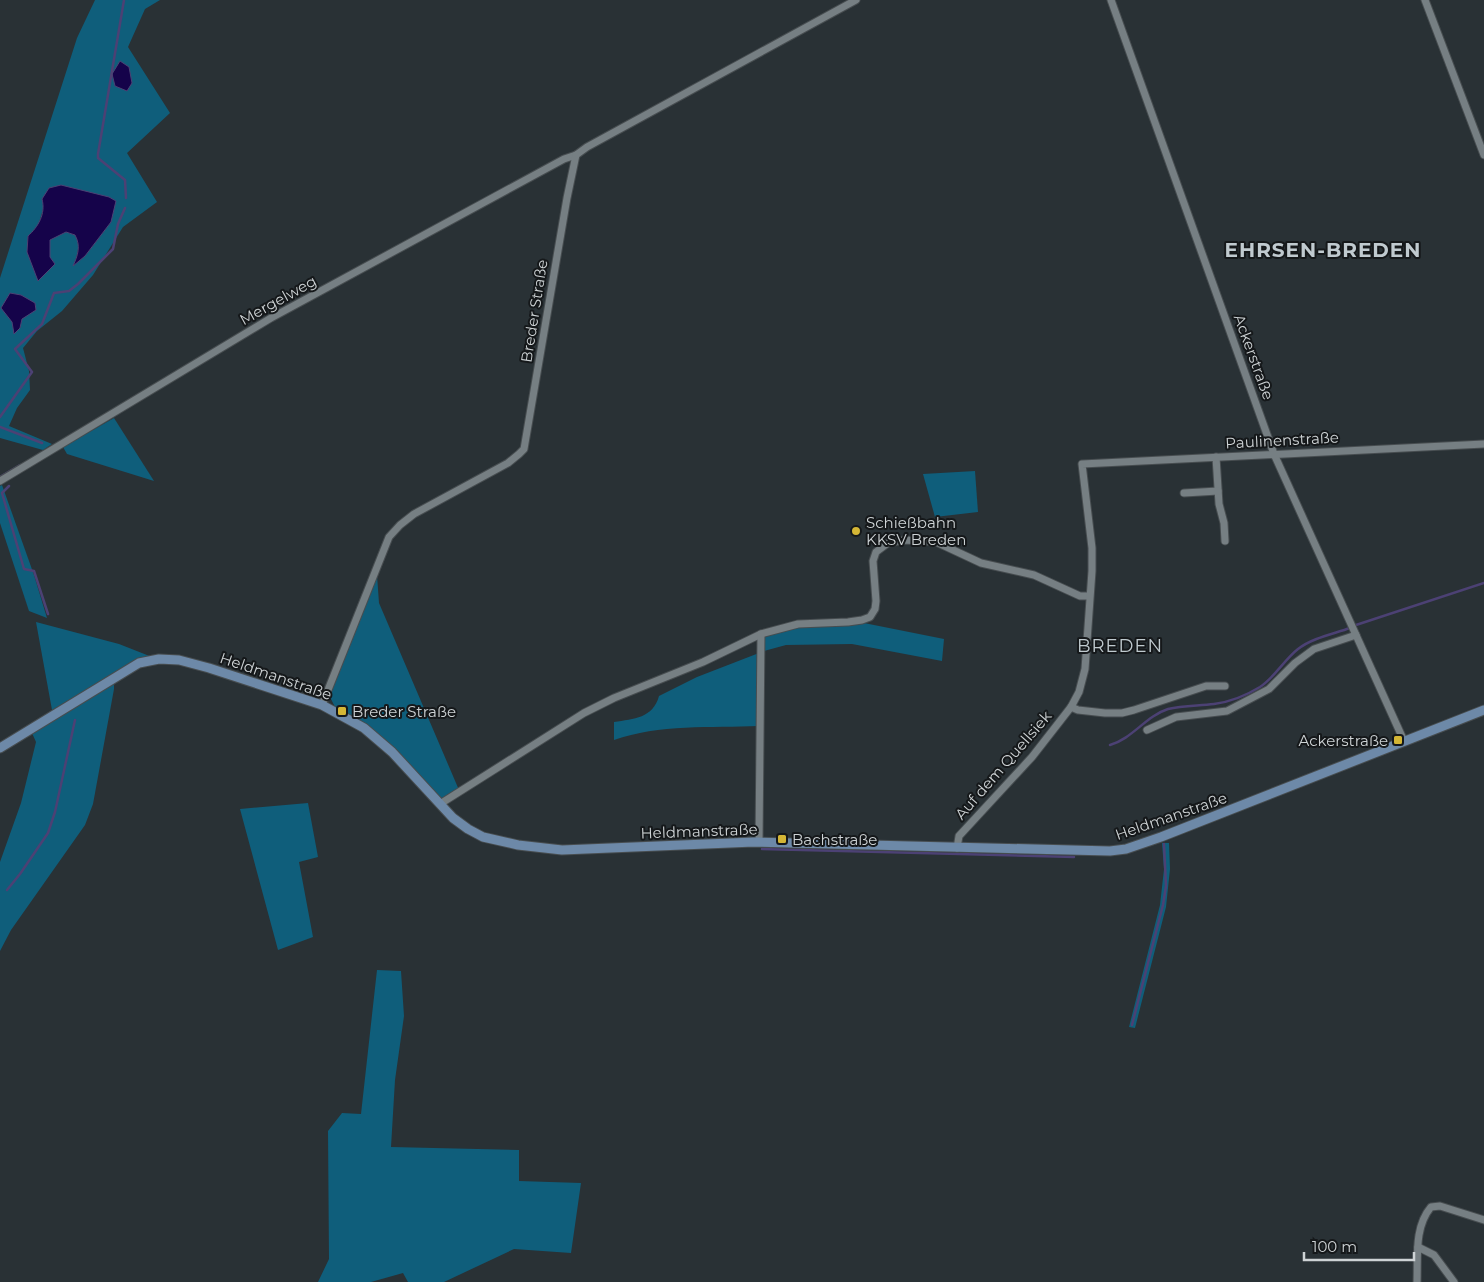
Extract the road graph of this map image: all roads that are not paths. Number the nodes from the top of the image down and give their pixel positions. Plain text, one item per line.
1 (856, 0) edge
2 (1111, 0) edge
3 (1425, 0) edge
4 (1482, 144) edge
5 (576, 155) junction
6 (1484, 155) edge
7 (1484, 444) edge
8 (1274, 454) junction
9 (1216, 457) junction
10 (1082, 464) joint
11 (0, 480) edge
12 (1218, 491) junction
13 (1184, 493) dead end
14 (1225, 541) dead end
15 (1089, 596) junction
16 (761, 634) junction
17 (1356, 635) junction
18 (1225, 686) dead end
19 (322, 705) junction
20 (1071, 707) junction
21 (1484, 710) edge
22 (1147, 730) dead end
23 (1404, 742) junction
24 (0, 748) edge
25 (440, 804) junction
26 (759, 842) junction
27 (958, 848) junction
28 (1484, 1220) edge
29 (1418, 1247) junction
30 (1417, 1282) edge
31 (1454, 1282) edge

1 - 5 street
2 - 8 street, Ackerstraße
3 - 4 street
4 - 6 street
5 - 11 street, Mergelweg
5 - 19 street, Breder Straße
7 - 8 street, Paulinenstraße
8 - 9 street, Paulinenstraße
8 - 17 street, Ackerstraße
9 - 10 street, Paulinenstraße
9 - 12 street
10 - 15 street, Auf dem Quellsiek
12 - 13 street
12 - 14 street
15 - 16 street
15 - 20 street, Auf dem Quellsiek
16 - 25 street
16 - 26 street
17 - 22 street
17 - 23 street, Ackerstraße
18 - 20 street
19 - 24 main road, Heldmanstraße
19 - 25 main road, Heldmanstraße
20 - 27 street, Auf dem Quellsiek
21 - 23 main road, Heldmanstraße
23 - 27 main road, Heldmanstraße
25 - 26 main road, Heldmanstraße
26 - 27 main road, Heldmanstraße
28 - 29 street
29 - 30 street
29 - 31 street

